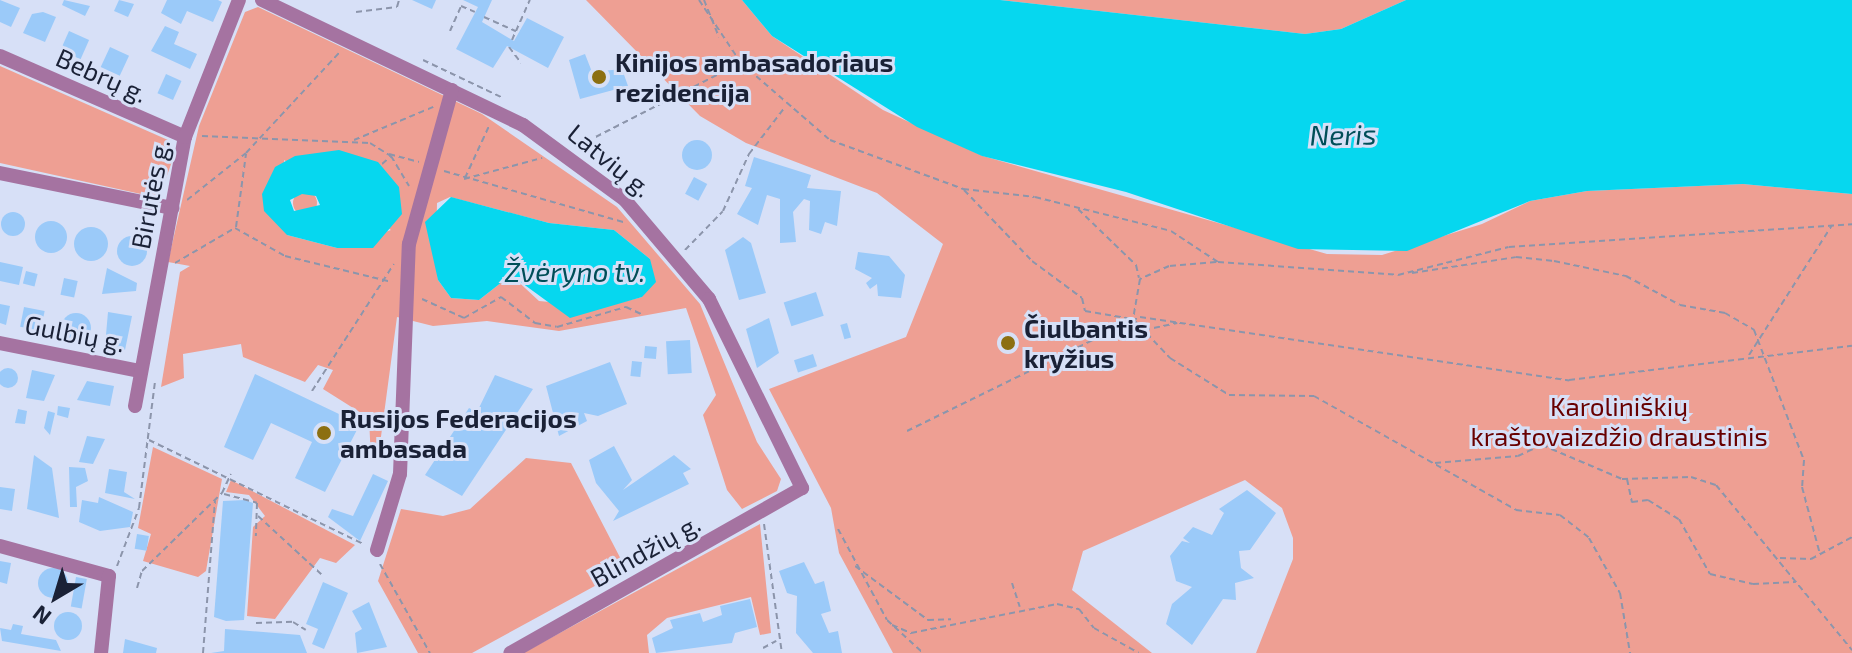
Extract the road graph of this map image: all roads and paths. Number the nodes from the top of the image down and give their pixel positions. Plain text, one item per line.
1 (239, 0) edge
2 (262, 0) edge
3 (399, 0) edge
4 (530, 0) edge
5 (699, 0) edge
6 (704, 0) edge
7 (356, 12) dead end
8 (475, 12) dead end
9 (484, 17) dead end
10 (450, 31) dead end
11 (516, 31) junction
12 (719, 38) junction
13 (512, 40) dead end
14 (349, 42) junction
15 (509, 47) dead end
16 (0, 56) edge
17 (521, 63) dead end
18 (741, 63) junction
19 (449, 96) junction
20 (786, 107) junction
21 (496, 111) junction
22 (185, 137) junction
23 (354, 140) junction
24 (257, 142) junction
25 (566, 152) junction
26 (246, 153) junction
27 (390, 155) junction
28 (382, 164) dead end
29 (427, 164) junction
30 (0, 173) edge
31 (464, 179) junction
32 (963, 189) junction
33 (417, 201) junction
34 (1076, 207) junction
35 (172, 208) junction
36 (1852, 224) edge
37 (1832, 225) junction
38 (235, 228) junction
39 (654, 229) junction
40 (409, 244) junction
41 (679, 257) junction
42 (1218, 262) junction
43 (169, 274) dead end
44 (1398, 275) junction
45 (384, 278) junction
46 (1140, 279) junction
47 (405, 287) junction
48 (643, 315) dead end
49 (1133, 319) junction
50 (1180, 323) junction
51 (1143, 330) junction
52 (1761, 340) junction
53 (0, 343) edge
54 (1852, 346) edge
55 (1763, 352) junction
56 (1748, 356) junction
57 (157, 366) dead end
58 (140, 371) junction
59 (312, 391) dead end
60 (135, 406) dead end
61 (907, 431) dead end
62 (147, 440) junction
63 (1431, 464) junction
64 (231, 476) junction
65 (1627, 479) junction
66 (802, 488) joint
67 (222, 493) junction
68 (215, 500) junction
69 (761, 512) junction
70 (258, 516) junction
71 (838, 529) dead end
72 (256, 536) dead end
73 (1852, 537) edge
74 (0, 546) edge
75 (370, 547) junction
76 (1774, 552) junction
77 (1820, 554) junction
78 (853, 564) junction
79 (321, 574) dead end
80 (109, 576) junction
81 (1796, 582) junction
82 (1012, 583) dead end
83 (137, 588) dead end
84 (1020, 608) junction
85 (956, 619) junction
86 (256, 623) dead end
87 (892, 625) junction
88 (306, 630) dead end
89 (778, 640) junction
90 (763, 648) dead end
91 (1852, 650) edge
92 (101, 653) edge
93 (203, 653) edge
94 (430, 653) edge
95 (510, 653) edge
96 (782, 653) edge
97 (923, 653) edge
98 (1139, 653) edge
99 (1630, 653) edge

1 - 22 street, Birutės g.
2 - 14 street, Latvių g.
3 - 7 path
4 - 11 path
5 - 12 path
6 - 12 path
8 - 10 path
9 - 11 path
11 - 13 path
12 - 18 path
14 - 19 street, Latvių g.
14 - 24 path
15 - 17 path
16 - 22 street, Bebrų g.
18 - 20 path
18 - 25 path
19 - 21 street, Latvių g.
19 - 23 path
19 - 29 street
20 - 32 path
20 - 41 path
21 - 25 street, Latvių g.
21 - 31 path
22 - 24 path
22 - 35 street, Birutės g.
23 - 24 path
23 - 27 path
24 - 26 path
25 - 31 path
25 - 39 street, Latvių g.
26 - 35 path
26 - 38 path
27 - 28 path
27 - 29 path
27 - 33 path
29 - 31 path
29 - 33 street
30 - 35 street
31 - 39 path
32 - 34 path
32 - 49 path
33 - 40 street
34 - 42 path
34 - 46 path
35 - 58 street, Birutės g.
36 - 37 path
37 - 44 path
37 - 52 path
38 - 43 path
38 - 45 path
39 - 41 street, Latvių g.
40 - 45 path
40 - 47 street
41 - 66 street, Latvių g.
42 - 44 path
42 - 46 path
44 - 52 path
45 - 47 path
45 - 59 path
46 - 49 path
47 - 48 path
47 - 75 street
49 - 50 path
49 - 51 path
49 - 61 path
50 - 51 path
50 - 56 path
51 - 63 path
52 - 55 path
52 - 56 path
53 - 58 street, Gulbių g.
54 - 55 path
55 - 56 path
55 - 77 path
57 - 62 path
58 - 60 street, Birutės g.
62 - 64 path
62 - 80 path
63 - 65 path
63 - 99 path
64 - 67 path
64 - 75 path
65 - 76 path
65 - 81 path
66 - 69 street, Blindžių g.
67 - 68 path
67 - 70 path
68 - 83 path
68 - 93 path
69 - 89 path
69 - 95 street, Blindžių g.
70 - 72 path
70 - 79 path
71 - 78 path
73 - 77 path
74 - 80 street
75 - 94 path
76 - 77 path
76 - 81 path
78 - 85 path
78 - 87 path
80 - 92 street
81 - 91 path
82 - 84 path
84 - 85 path
84 - 98 path
85 - 87 path
86 - 88 path
87 - 97 path
89 - 90 path
89 - 96 path

